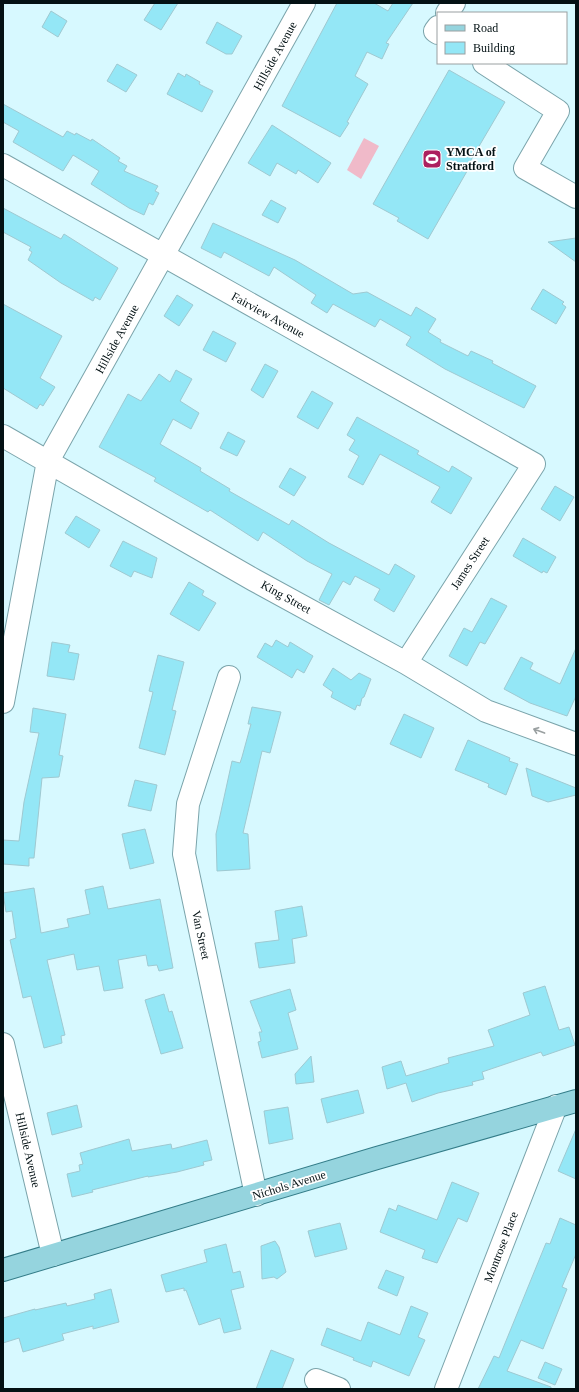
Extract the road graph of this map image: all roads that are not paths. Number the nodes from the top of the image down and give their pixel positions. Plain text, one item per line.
1 (304, 3) edge
2 (454, 3) edge
3 (448, 12) edge
4 (486, 64) edge
5 (3, 165) edge
6 (576, 197) edge
7 (163, 256) junction
8 (3, 436) edge
9 (48, 461) junction
10 (534, 464) joint
11 (406, 663) junction
12 (229, 677) dead end
13 (3, 702) edge
14 (576, 744) edge
15 (3, 1044) edge
16 (566, 1104) edge
17 (256, 1195) junction
18 (53, 1255) junction
19 (3, 1270) edge
20 (316, 1380) dead end
21 (339, 1389) edge
22 (446, 1389) edge

1 - 7 street, Hillside Avenue
2 - 3 street
4 - 6 street
5 - 7 street, Fairview Avenue
7 - 9 street, Hillside Avenue
7 - 10 street, Fairview Avenue
8 - 9 street, King Street
9 - 11 street, King Street
9 - 13 street, Hillside Avenue
10 - 11 street, James Street
14 -> 11 street, King Street
12 - 17 street, Van Street
15 - 18 street, Hillside Avenue
16 - 17 main road, Nichols Avenue
16 - 22 street, Montrose Place
17 - 18 main road, Nichols Avenue
18 - 19 main road, Nichols Avenue
20 - 21 street

